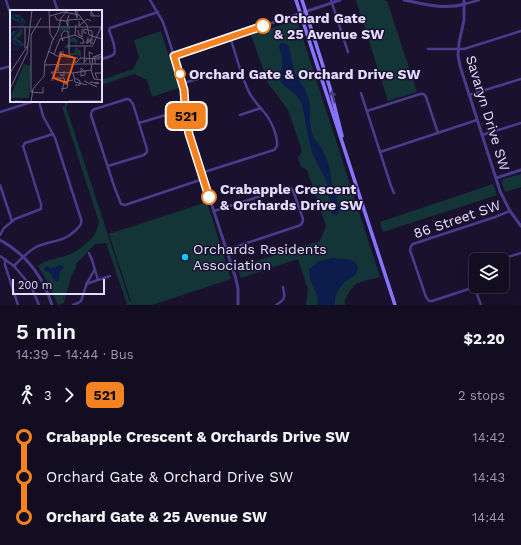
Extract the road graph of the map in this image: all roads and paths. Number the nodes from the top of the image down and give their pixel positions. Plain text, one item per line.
1 (6, 0) edge
2 (54, 0) edge
3 (150, 0) edge
4 (296, 0) edge
5 (302, 0) edge
6 (340, 0) edge
7 (404, 0) edge
8 (464, 0) edge
9 (479, 0) edge
10 (332, 1) edge
11 (420, 2) edge
12 (465, 4) junction
13 (58, 10) edge
14 (306, 11) junction
15 (158, 12) junction
16 (10, 13) edge
17 (300, 13) junction
18 (521, 31) edge
19 (230, 37) junction
20 (428, 49) dead end
21 (458, 50) junction
22 (348, 52) dead end
23 (174, 56) junction
24 (102, 59) edge
25 (10, 66) edge
26 (0, 69) edge
27 (198, 79) dead end
28 (521, 79) edge
29 (183, 83) junction
30 (361, 93) dead end
31 (469, 96) junction
32 (32, 102) edge
33 (39, 102) edge
34 (261, 108) junction
35 (186, 109) junction
36 (0, 112) edge
37 (367, 112) junction
38 (240, 116) dead end
39 (477, 120) junction
40 (139, 123) junction
41 (521, 123) edge
42 (198, 129) dead end
43 (188, 131) junction
44 (438, 133) junction
45 (53, 134) junction
46 (482, 135) junction
47 (380, 152) junction
48 (348, 162) junction
49 (108, 166) junction
50 (521, 170) edge
51 (201, 173) junction
52 (496, 178) junction
53 (204, 179) junction
54 (0, 185) edge
55 (394, 194) dead end
56 (214, 211) junction
57 (510, 211) junction
58 (12, 221) junction
59 (521, 226) edge
60 (0, 234) edge
61 (0, 240) edge
62 (226, 250) junction
63 (89, 253) dead end
64 (521, 253) edge
65 (0, 256) edge
66 (23, 256) junction
67 (509, 257) edge
68 (4, 259) junction
69 (14, 266) junction
70 (95, 270) junction
71 (110, 276) dead end
72 (98, 280) junction
73 (86, 284) junction
74 (283, 287) dead end
75 (469, 289) edge
76 (477, 293) edge
77 (18, 305) edge
78 (39, 305) edge
79 (52, 305) edge
80 (73, 305) edge
81 (238, 305) edge
82 (276, 305) edge
83 (395, 305) edge
84 (481, 305) edge

1 - 16 street
2 - 13 street
3 - 15 street
4 - 17 main road
5 - 14 main road
6 - 10 street
7 - 11 street
8 - 12 street, Savaryn Drive SW
9 - 12 street
10 - 14 street
10 - 22 street
11 - 12 street
12 - 21 street, Savaryn Drive SW
14 - 17 street
48 -> 14 main road
15 - 23 street
15 - 24 street
17 - 19 street
17 - 48 main road
18 - 21 street
19 - 23 street
19 - 34 street
20 - 21 street
21 - 31 street, Savaryn Drive SW
23 - 29 street
25 - 26 street
27 - 29 street
28 - 31 street
29 - 35 street
30 - 37 street
31 - 39 street, Savaryn Drive SW
32 - 36 street
33 - 45 street
34 - 38 street
34 - 51 street
35 - 40 street
35 - 43 street
37 - 44 street
37 - 47 street
39 - 44 street
39 - 46 street, Savaryn Drive SW
40 - 49 street
40 - 49 street
41 - 46 street
42 - 43 street
43 - 51 street
44 - 47 street
45 - 58 street
45 - 66 street
46 - 52 street, Savaryn Drive SW
47 - 55 street
48 - 83 main road
49 - 53 street
50 - 52 street
51 - 53 street
52 - 57 street, Savaryn Drive SW
53 - 56 street
54 - 58 street
56 - 62 street
56 - 62 street
57 - 59 street, Savaryn Drive SW
57 - 75 street, 86 Street SW
58 - 60 street
61 - 66 street
62 - 81 street
63 - 70 street
64 - 67 street
65 - 68 street
66 - 69 street
66 - 79 street
68 - 69 street
68 - 77 street
69 - 78 street
70 - 72 street
70 - 73 street
71 - 72 street
72 - 73 street
73 - 80 street
74 - 82 street
76 - 84 street

